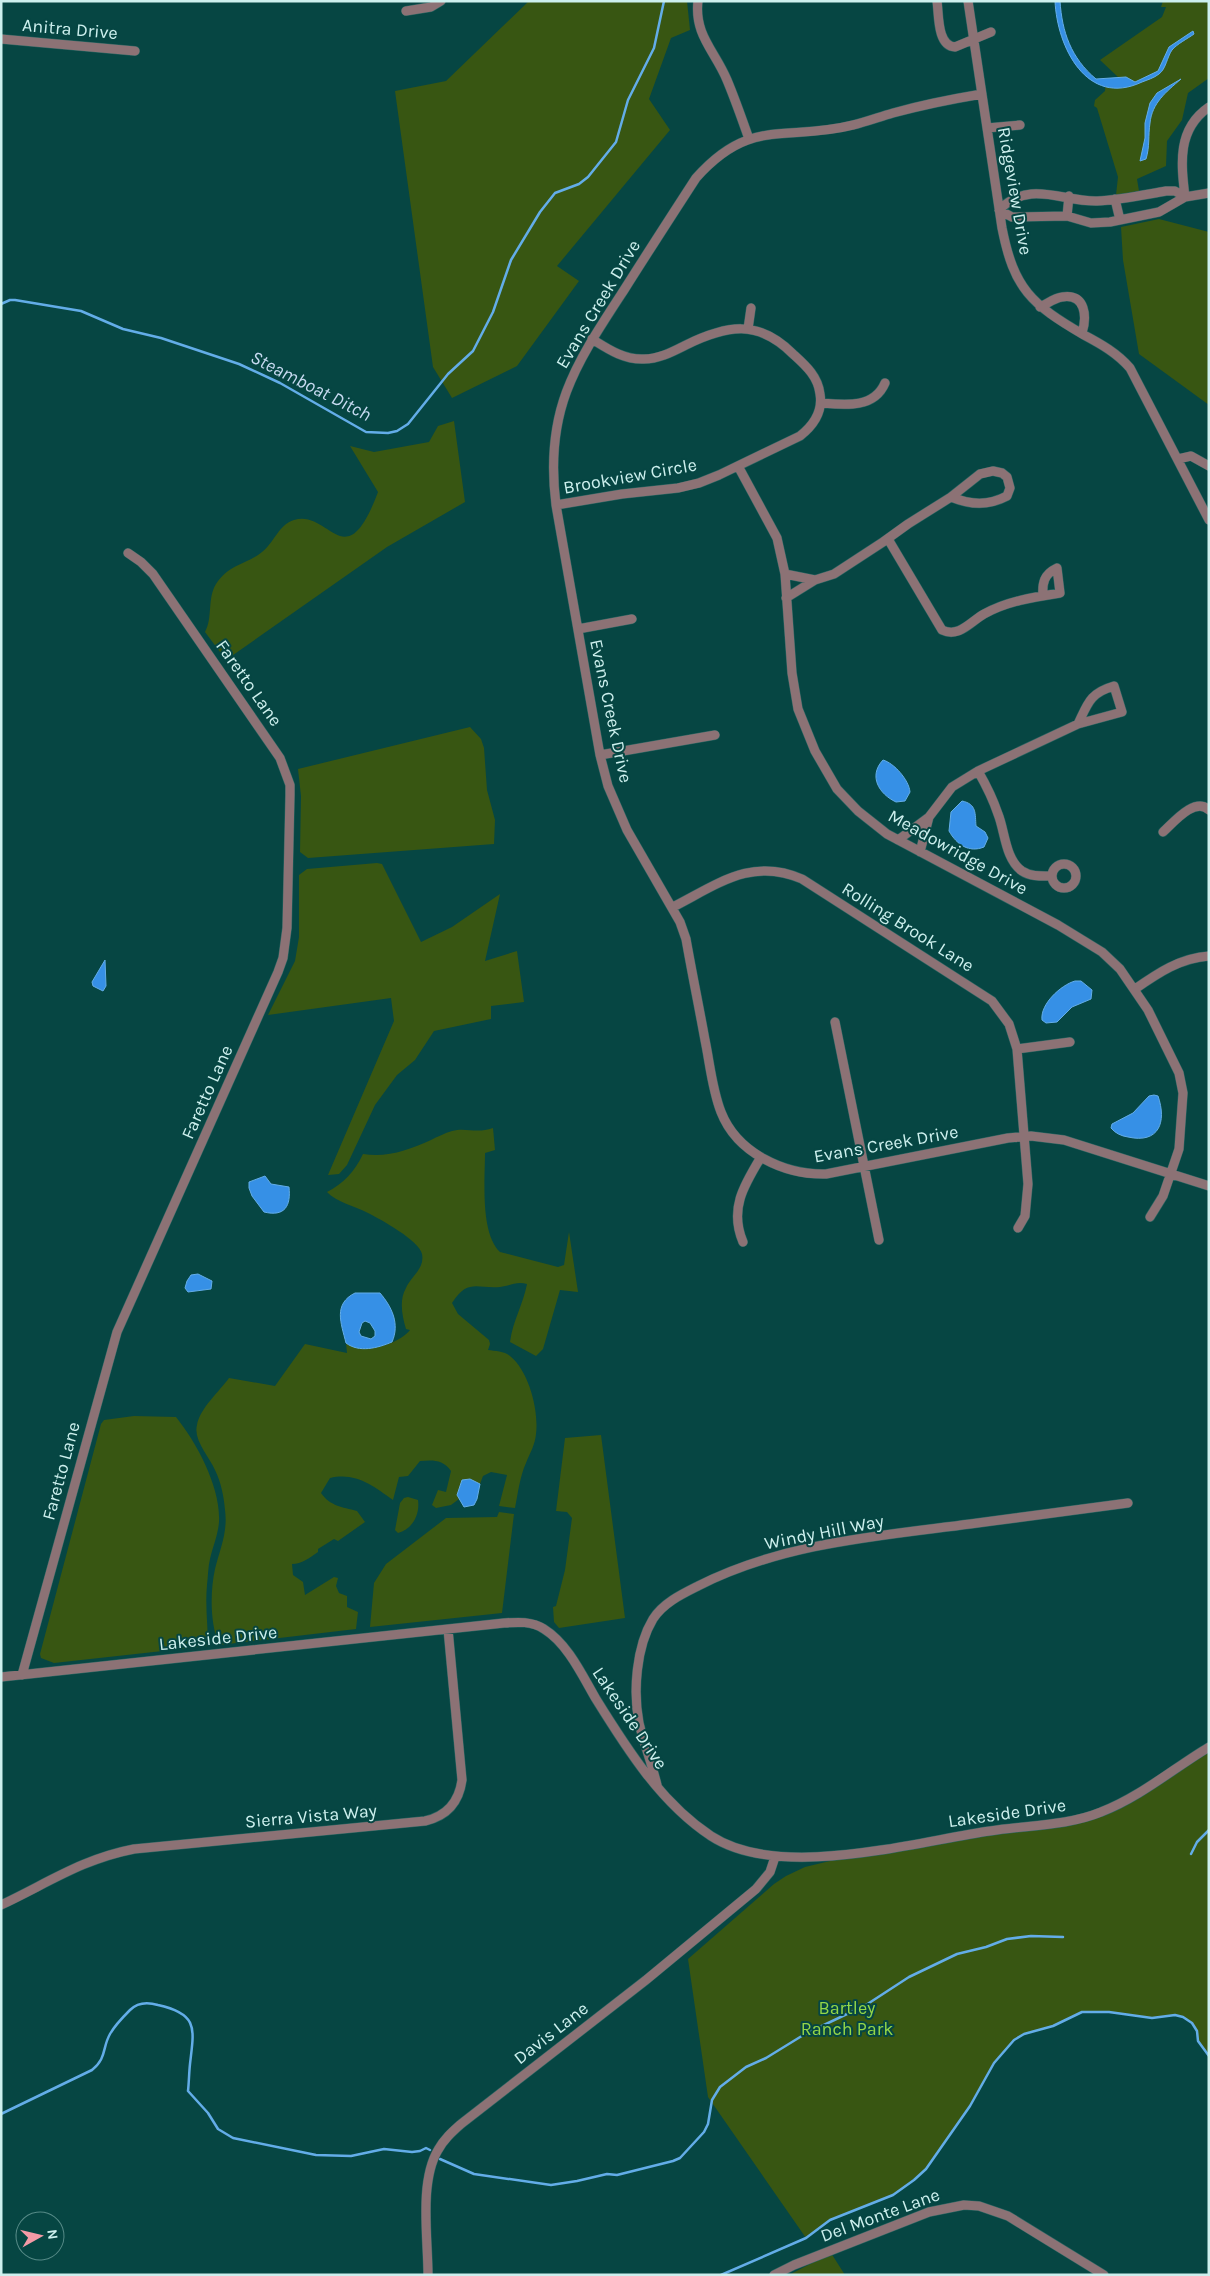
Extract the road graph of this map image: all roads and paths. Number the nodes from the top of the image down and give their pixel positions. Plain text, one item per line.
1 (441, 1) edge
2 (698, 1) edge
3 (937, 1) edge
4 (968, 1) edge
5 (406, 11) dead end
6 (991, 32) dead end
7 (1, 38) edge
8 (974, 39) junction
9 (136, 51) dead end
10 (982, 94) junction
11 (1209, 107) edge
12 (1020, 125) dead end
13 (987, 128) junction
14 (749, 139) junction
15 (1209, 193) edge
16 (1069, 196) junction
17 (1185, 197) junction
18 (1115, 200) junction
19 (1000, 210) junction
20 (1067, 216) junction
21 (1120, 220) junction
22 (1040, 307) junction
23 (751, 308) dead end
24 (748, 329) junction
25 (1082, 333) junction
26 (592, 339) junction
27 (885, 384) dead end
28 (821, 403) junction
29 (1178, 459) junction
30 (738, 466) junction
31 (1209, 466) edge
32 (951, 497) junction
33 (556, 505) junction
34 (1209, 520) edge
35 (888, 539) junction
36 (128, 553) dead end
37 (785, 574) junction
38 (815, 580) junction
39 (1043, 596) dead end
40 (786, 598) junction
41 (632, 619) dead end
42 (578, 629) junction
43 (1078, 724) junction
44 (715, 735) dead end
45 (600, 755) junction
46 (978, 771) junction
47 (1209, 810) edge
48 (929, 817) junction
49 (1164, 832) dead end
50 (898, 840) junction
51 (920, 852) junction
52 (1052, 876) dead end
53 (673, 907) junction
54 (1209, 956) edge
55 (1135, 989) junction
56 (835, 1022) dead end
57 (1070, 1042) dead end
58 (1017, 1049) junction
59 (1023, 1136) junction
60 (761, 1157) junction
61 (864, 1166) junction
62 (1175, 1175) junction
63 (1209, 1186) edge
64 (1150, 1217) dead end
65 (1018, 1228) dead end
66 (879, 1240) dead end
67 (743, 1242) dead end
68 (1128, 1503) dead end
69 (448, 1629) junction
70 (22, 1675) junction
71 (1, 1677) edge
72 (1209, 1747) edge
73 (658, 1787) junction
74 (775, 1857) junction
75 (1, 1905) edge
76 (428, 2275) edge
77 (774, 2275) edge
78 (1104, 2275) edge

1 - 5 street
2 - 14 street
3 - 8 street
4 - 8 street, Ridgeview Drive
6 - 8 street
7 - 9 street, Anitra Drive
8 - 10 street, Ridgeview Drive
10 - 13 street, Ridgeview Drive
10 - 14 street, Evans Creek Drive
11 - 17 street
12 - 13 street
13 - 19 street, Ridgeview Drive
14 - 26 street, Evans Creek Drive
15 - 17 street
16 - 18 street
16 - 19 street
16 - 20 street
17 - 18 street
17 - 21 street
18 - 21 street
19 - 20 street
19 - 22 street, Ridgeview Drive
20 - 21 street
22 - 25 street, Ridgeview Drive
22 - 25 street
23 - 24 street
24 - 26 street
24 - 28 street
25 - 29 street, Ridgeview Drive
26 - 33 street, Evans Creek Drive
27 - 28 street
28 - 30 street, Brookview Circle
29 - 31 street
29 - 34 street, Ridgeview Drive
30 - 33 street, Brookview Circle
30 - 37 street, Meadowridge Drive
32 - 32 street
32 - 35 street
33 - 42 street, Evans Creek Drive
35 - 38 street
35 - 39 street
36 - 70 street, Faretto Lane
37 - 38 street
37 - 40 street, Meadowridge Drive
38 - 40 street
40 - 50 street, Meadowridge Drive
41 - 42 street
42 - 45 street, Evans Creek Drive
43 - 43 street
43 - 46 street
44 - 45 street
45 - 53 street, Evans Creek Drive
46 - 48 street
46 - 52 street
47 - 49 street
48 - 50 street
48 - 51 street
50 - 51 street, Meadowridge Drive
51 - 55 street, Meadowridge Drive
53 - 58 street, Rolling Brook Lane
53 - 60 street, Evans Creek Drive
54 - 55 street
55 - 62 street, Meadowridge Drive
56 - 61 street
57 - 58 street
58 - 59 street, Rolling Brook Lane
59 - 61 street, Evans Creek Drive
59 - 62 street, Evans Creek Drive
59 - 65 street, Rolling Brook Lane
60 - 61 street, Evans Creek Drive
60 - 67 street
61 - 66 street
62 - 63 street
62 - 64 street, Meadowridge Drive
68 - 73 street, Windy Hill Way
69 - 70 street, Lakeside Drive
69 - 73 street, Lakeside Drive
69 - 75 street, Sierra Vista Way
70 - 71 street, Lakeside Drive
72 - 74 street, Lakeside Drive
73 - 74 street, Lakeside Drive
74 - 76 street, Davis Lane
77 - 78 street, Del Monte Lane

